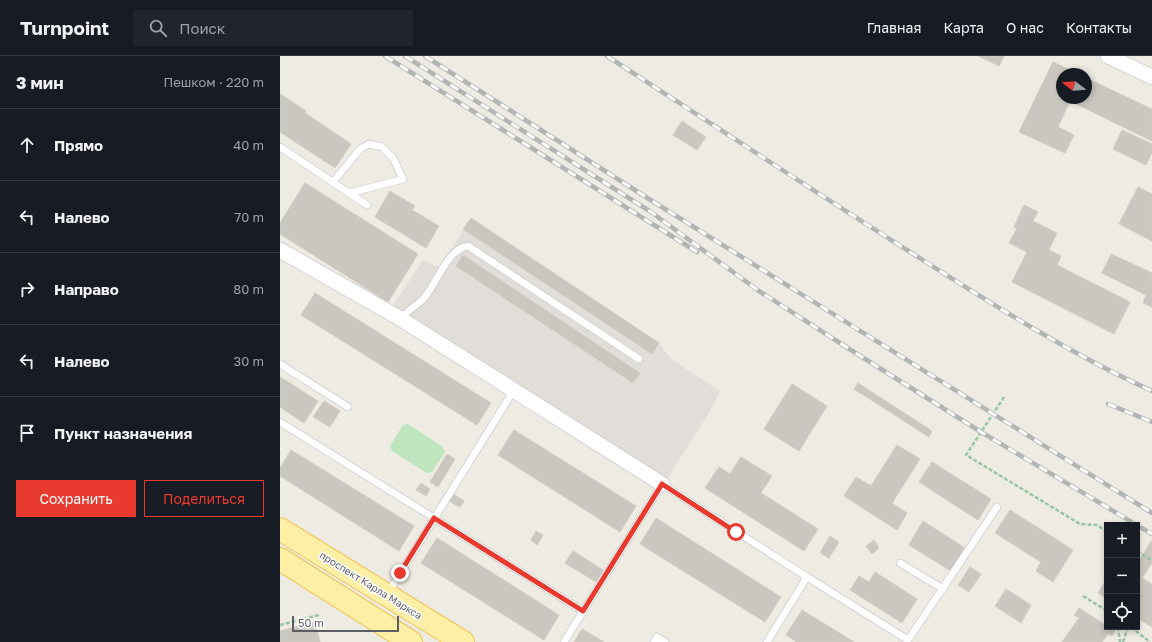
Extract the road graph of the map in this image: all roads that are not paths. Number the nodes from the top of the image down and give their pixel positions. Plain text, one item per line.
1 (1108, 56) edge
2 (1152, 77) edge
3 (280, 147) edge
4 (333, 182) junction
5 (350, 193) junction
6 (367, 205) dead end
7 (280, 250) edge
8 (401, 319) junction
9 (639, 360) dead end
10 (280, 364) edge
11 (514, 390) junction
12 (348, 407) dead end
13 (280, 422) edge
14 (662, 484) junction
15 (997, 507) dead end
16 (434, 518) junction
17 (280, 529) edge
18 (280, 559) edge
19 (900, 563) dead end
20 (807, 577) junction
21 (943, 589) junction
22 (387, 595) junction
23 (583, 611) junction
24 (769, 641) edge
25 (909, 641) edge
26 (411, 642) edge
27 (463, 642) edge
28 (564, 642) edge
29 (654, 642) edge
30 (665, 642) edge

1 - 2 street
3 - 4 lane
4 - 5 lane
4 - 5 lane
5 - 6 lane
7 - 8 street
8 - 9 lane
8 - 11 street
10 - 12 lane
11 - 14 street
11 - 16 lane
13 - 16 lane
14 - 20 lane
14 - 23 lane
15 - 21 lane
16 - 22 lane
16 - 23 lane
17 - 22 main road, проспект Карла Маркса
18 - 26 main road
19 - 21 lane
20 - 24 lane
20 - 25 lane
21 - 25 lane
22 - 27 main road, проспект Карла Маркса
23 - 28 lane
29 - 30 lane

